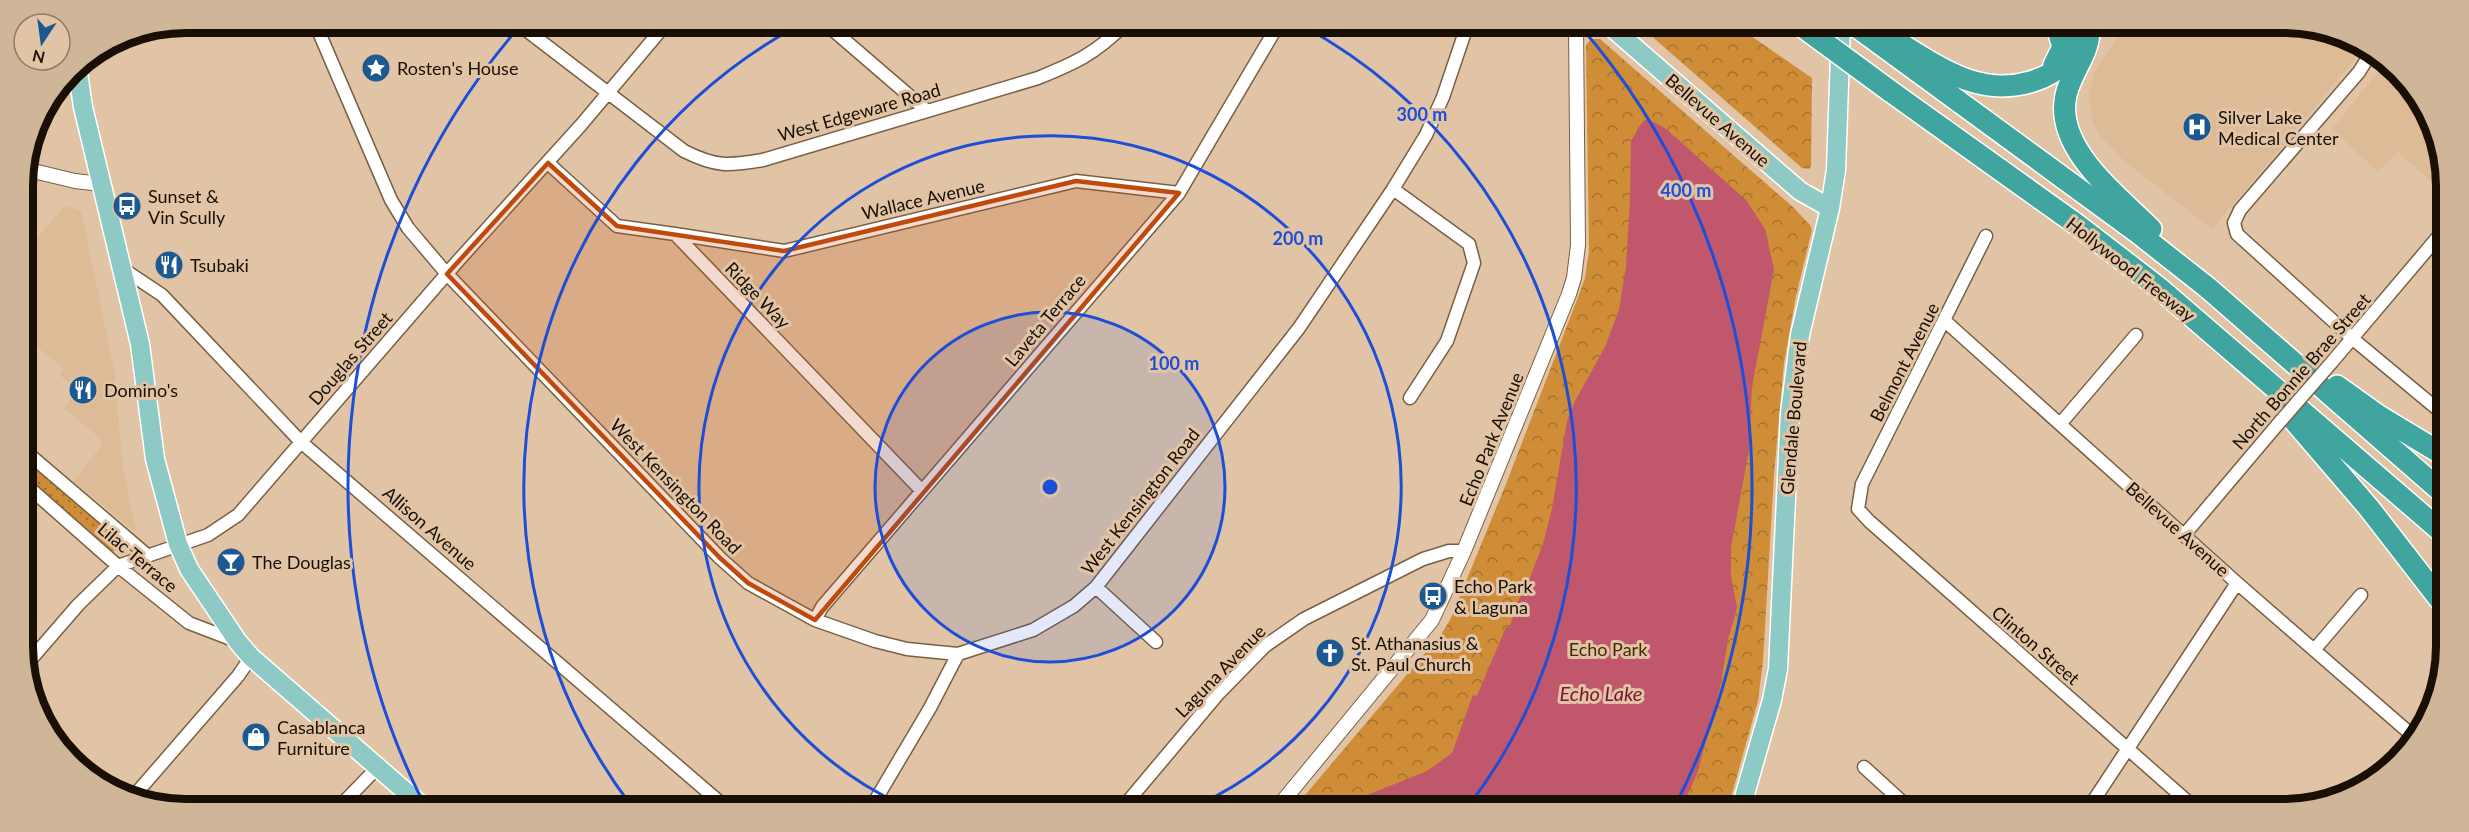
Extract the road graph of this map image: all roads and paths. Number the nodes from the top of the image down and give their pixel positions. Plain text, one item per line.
1 (319, 33) edge
2 (531, 33) edge
3 (658, 33) edge
4 (836, 33) edge
5 (1115, 33) edge
6 (1273, 33) edge
7 (1465, 33) edge
8 (1576, 33) edge
9 (1618, 33) edge
10 (1811, 33) edge
11 (1841, 33) edge
12 (1868, 33) edge
13 (1879, 33) edge
14 (2059, 33) edge
15 (2084, 33) edge
16 (2086, 33) edge
17 (1892, 46) junction
18 (2368, 59) edge
19 (79, 77) edge
20 (2023, 84) junction
21 (608, 93) junction
22 (927, 111) junction
23 (548, 163) junction
24 (34, 170) edge
25 (101, 184) junction
26 (1393, 189) junction
27 (1179, 193) junction
28 (1830, 208) junction
29 (675, 234) junction
30 (1986, 236) dead end
31 (2436, 239) edge
32 (123, 269) junction
33 (447, 274) junction
34 (2208, 288) junction
35 (1945, 321) junction
36 (2248, 323) junction
37 (2136, 335) dead end
38 (2353, 339) junction
39 (2235, 353) junction
40 (1410, 398) dead end
41 (2436, 408) edge
42 (2061, 423) junction
43 (302, 442) junction
44 (2436, 450) edge
45 (33, 458) edge
46 (2436, 487) edge
47 (922, 491) junction
48 (33, 492) edge
49 (1857, 505) joint
50 (2436, 527) edge
51 (2185, 534) junction
52 (178, 544) junction
53 (1464, 551) junction
54 (147, 555) junction
55 (118, 566) junction
56 (2237, 583) junction
57 (1096, 587) junction
58 (2361, 595) dead end
59 (2436, 595) edge
60 (815, 620) junction
61 (238, 642) junction
62 (1156, 642) dead end
63 (2315, 649) junction
64 (958, 654) junction
65 (33, 656) edge
66 (251, 657) junction
67 (2409, 732) edge
68 (2128, 749) junction
69 (378, 767) junction
70 (1864, 767) dead end
71 (138, 791) edge
72 (347, 799) edge
73 (415, 799) edge
74 (716, 799) edge
75 (876, 799) edge
76 (1130, 799) edge
77 (1285, 799) edge
78 (1744, 799) edge
79 (1899, 799) edge
80 (2095, 799) edge
81 (2185, 799) edge

1 - 33 street, West Kensington Road
2 - 21 street, West Edgeware Road
3 - 21 street, Douglas Street
4 - 22 street
5 - 22 street, West Edgeware Road
6 - 27 street, Laveta Terrace
7 - 26 street, West Kensington Road
8 - 53 street, Echo Park Avenue
9 - 28 main road, Bellevue Avenue
10 - 39 highway, Hollywood Freeway, bridge
11 - 28 main road, Glendale Boulevard
12 - 17 highway, Hollywood Freeway
13 - 17 highway
14 - 20 highway
15 - 20 highway
16 - 34 highway
17 - 20 highway
17 - 34 highway, Hollywood Freeway
18 - 38 street
19 - 25 main road
21 - 22 street, West Edgeware Road
21 - 23 street, Douglas Street
23 - 29 street
23 - 33 street, Douglas Street
24 - 25 street
25 - 32 main road
26 - 40 street
26 - 57 street, West Kensington Road
27 - 29 street, Wallace Avenue
27 - 47 street, Laveta Terrace
28 - 78 main road, Glendale Boulevard
29 - 47 street, Ridge Way
30 - 35 street, Belmont Avenue
31 - 38 street, North Bonnie Brae Street
32 - 43 street, Allison Avenue
32 - 52 main road
33 - 43 street, Douglas Street
33 - 60 street, West Kensington Road
34 - 36 highway, Hollywood Freeway
35 - 42 street, Bellevue Avenue
35 - 49 street, Belmont Avenue
36 - 44 highway
36 - 46 highway, Hollywood Freeway
37 - 42 street
38 - 41 street
38 - 51 street, North Bonnie Brae Street, bridge
39 - 50 highway, Hollywood Freeway
39 - 59 highway
42 - 51 street, Bellevue Avenue
43 - 52 street, Douglas Street
43 - 74 street, Allison Avenue
45 - 54 street
47 - 60 street, Laveta Terrace
48 - 55 street, Lilac Terrace
49 - 68 street, Clinton Street
51 - 56 street, Bellevue Avenue
52 - 54 street, Douglas Street
52 - 61 main road
53 - 76 street, Laguna Avenue
53 - 77 street, Echo Park Avenue
54 - 55 street, Douglas Street
55 - 61 street, Lilac Terrace
55 - 65 street, Douglas Street
56 - 63 street, Bellevue Avenue
56 - 68 street
57 - 62 street
57 - 64 street, West Kensington Road
58 - 63 street
60 - 64 street, West Kensington Road
61 - 66 main road
63 - 67 street, Bellevue Avenue
64 - 75 street
66 - 69 main road
66 - 71 street
68 - 80 street
68 - 81 street, Clinton Street
69 - 72 street
69 - 73 main road
70 - 79 street

